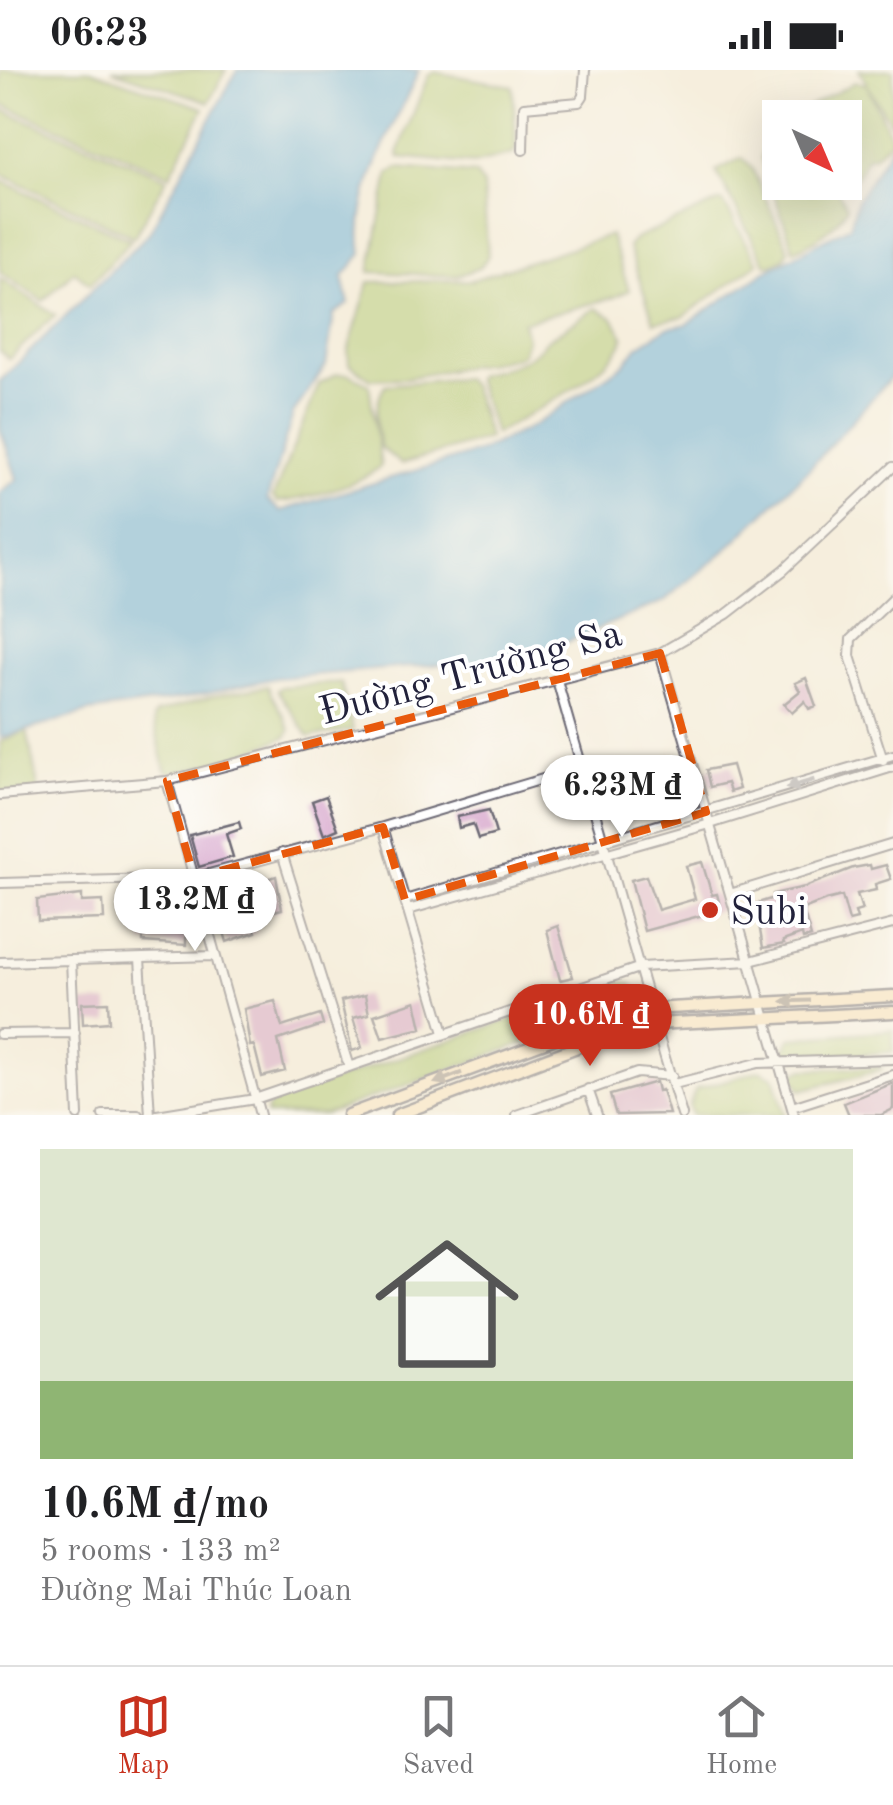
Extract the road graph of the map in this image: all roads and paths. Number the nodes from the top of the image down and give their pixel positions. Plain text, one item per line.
1 (584, 70) edge
2 (523, 150) dead end
3 (893, 467) edge
4 (893, 598) edge
5 (660, 652) junction
6 (558, 680) junction
7 (893, 756) edge
8 (882, 758) junction
9 (583, 767) junction
10 (889, 768) edge
11 (167, 782) junction
12 (0, 795) edge
13 (706, 812) junction
14 (710, 824) junction
15 (383, 828) junction
16 (603, 842) junction
17 (893, 844) edge
18 (282, 854) junction
19 (606, 854) junction
20 (194, 878) junction
21 (0, 882) edge
22 (730, 894) junction
23 (405, 900) junction
24 (408, 910) junction
25 (893, 924) edge
26 (215, 956) junction
27 (140, 958) junction
28 (72, 960) junction
29 (750, 961) junction
30 (0, 962) edge
31 (642, 967) junction
32 (893, 996) edge
33 (762, 1002) junction
34 (651, 1009) junction
35 (893, 1012) edge
36 (766, 1017) junction
37 (654, 1024) junction
38 (75, 1033) junction
39 (444, 1033) junction
40 (0, 1034) edge
41 (893, 1059) edge
42 (780, 1064) junction
43 (350, 1067) junction
44 (893, 1075) edge
45 (673, 1080) junction
46 (588, 1089) junction
47 (255, 1099) junction
48 (793, 1111) edge
49 (78, 1115) edge
50 (103, 1115) edge
51 (138, 1115) edge
52 (153, 1115) edge
53 (260, 1115) edge
54 (348, 1115) edge
55 (398, 1115) edge
56 (517, 1115) edge
57 (597, 1115) edge
58 (682, 1115) edge

1 - 2 street
3 - 5 street, Đường Trường Sa
4 - 8 street
5 - 6 street, Đường Trường Sa
5 - 13 street
6 - 9 street
6 - 11 street, Đường Trường Sa
7 - 8 street
8 - 10 street
8 -> 13 street
9 - 15 street
9 - 16 street
10 - 14 street
11 - 12 street, Đường Trường Sa
11 - 20 street
13 - 14 street
13 - 16 street
14 - 19 street
14 - 22 street
15 - 18 street
15 - 23 street
16 - 19 street
16 - 23 street
17 - 22 street
18 - 20 street
18 - 43 street
19 - 24 street
19 - 31 street
20 - 21 street
20 - 26 street
22 - 29 street
23 - 24 street
24 - 39 street
25 - 29 street
26 - 27 street
26 - 47 street
27 - 28 street
27 - 52 street
28 - 30 street
28 - 38 street
29 - 31 street
29 - 33 street
31 - 34 street
31 - 39 street
32 -> 33 main road
33 - 34 main road
33 - 36 street
34 - 37 main road
34 -> 54 main road
35 - 36 main road
36 - 37 main road
36 - 42 street
37 - 45 street
37 - 55 main road
38 - 40 street
38 - 49 street
39 - 43 street
41 - 42 street
42 - 45 street
42 - 48 street
43 - 47 street
44 - 48 street
45 - 46 street
45 - 58 street
46 - 56 street
46 - 57 street
47 - 52 street
47 - 53 street
50 - 51 street

